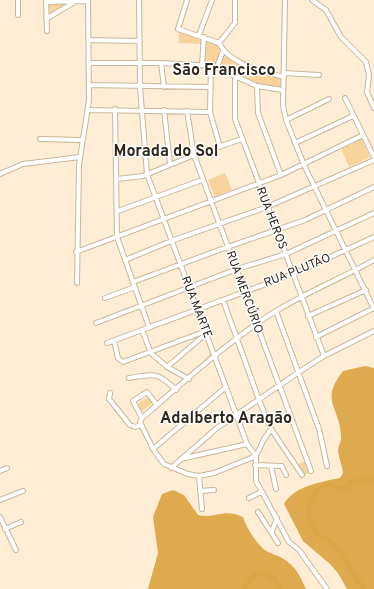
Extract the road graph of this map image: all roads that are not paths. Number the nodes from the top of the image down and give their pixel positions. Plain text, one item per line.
1 (18, 0) edge
2 (139, 0) edge
3 (188, 0) edge
4 (212, 0) edge
5 (235, 0) edge
6 (285, 0) edge
7 (312, 0) edge
8 (46, 1) edge
9 (88, 1) edge
10 (75, 2) junction
11 (18, 15) dead end
12 (46, 18) junction
13 (47, 31) dead end
14 (199, 35) junction
15 (204, 37) junction
16 (88, 40) junction
17 (140, 41) junction
18 (219, 43) junction
19 (223, 51) junction
20 (139, 63) junction
21 (161, 63) junction
22 (88, 64) junction
23 (202, 65) junction
24 (211, 65) junction
25 (217, 67) junction
26 (284, 75) junction
27 (319, 76) dead end
28 (235, 77) junction
29 (88, 85) junction
30 (257, 86) junction
31 (140, 87) junction
32 (164, 87) junction
33 (211, 87) junction
34 (283, 90) junction
35 (345, 98) dead end
36 (329, 99) dead end
37 (374, 108) edge
38 (115, 109) junction
39 (88, 110) junction
40 (141, 110) junction
41 (164, 110) junction
42 (187, 111) junction
43 (210, 112) junction
44 (353, 116) junction
45 (286, 120) junction
46 (363, 135) junction
47 (40, 139) dead end
48 (242, 139) junction
49 (82, 140) junction
50 (295, 143) junction
51 (220, 147) junction
52 (194, 155) junction
53 (80, 157) junction
54 (374, 158) edge
55 (170, 164) junction
56 (304, 165) junction
57 (0, 174) edge
58 (147, 174) junction
59 (281, 175) junction
60 (117, 179) junction
61 (202, 180) junction
62 (259, 184) junction
63 (315, 187) junction
64 (374, 187) edge
65 (154, 196) junction
66 (212, 201) junction
67 (267, 207) junction
68 (327, 209) junction
69 (118, 211) junction
70 (374, 213) edge
71 (164, 220) junction
72 (220, 224) junction
73 (276, 231) junction
74 (337, 231) junction
75 (117, 237) junction
76 (374, 237) edge
77 (171, 241) junction
78 (228, 246) junction
79 (346, 250) junction
80 (76, 252) junction
81 (286, 254) junction
82 (125, 260) junction
83 (374, 260) edge
84 (180, 264) junction
85 (237, 269) junction
86 (356, 270) junction
87 (293, 274) junction
88 (133, 282) junction
89 (77, 283) dead end
90 (190, 286) junction
91 (135, 287) junction
92 (366, 290) junction
93 (245, 291) junction
94 (302, 296) junction
95 (105, 298) dead end
96 (223, 300) junction
97 (142, 305) junction
98 (198, 308) junction
99 (374, 308) edge
100 (276, 311) junction
101 (308, 316) junction
102 (96, 323) dead end
103 (256, 324) junction
104 (149, 327) junction
105 (142, 330) junction
106 (374, 331) edge
107 (206, 332) junction
108 (316, 336) junction
109 (238, 339) junction
110 (114, 341) junction
111 (107, 343) dead end
112 (151, 353) junction
113 (216, 355) junction
114 (324, 356) junction
115 (167, 366) junction
116 (299, 372) junction
117 (129, 378) dead end
118 (189, 379) junction
119 (226, 386) junction
120 (280, 386) junction
121 (176, 390) junction
122 (110, 393) dead end
123 (259, 400) junction
124 (156, 405) junction
125 (236, 415) junction
126 (141, 422) junction
127 (271, 429) junction
128 (247, 444) junction
129 (153, 449) junction
130 (256, 456) junction
131 (180, 459) junction
132 (255, 465) junction
133 (271, 466) junction
134 (328, 466) dead end
135 (8, 468) dead end
136 (170, 468) junction
137 (0, 471) edge
138 (311, 471) dead end
139 (286, 475) dead end
140 (302, 475) dead end
141 (199, 476) junction
142 (276, 489) dead end
143 (23, 490) dead end
144 (214, 490) dead end
145 (200, 491) junction
146 (261, 492) junction
147 (249, 498) dead end
148 (0, 500) edge
149 (202, 509) dead end
150 (258, 512) dead end
151 (0, 517) edge
152 (277, 518) junction
153 (21, 522) dead end
154 (6, 529) junction
155 (272, 531) junction
156 (278, 543) dead end
157 (16, 550) dead end
158 (326, 589) edge

1 - 11 street
2 - 17 street, RUA MARTE
3 - 14 street
4 - 14 street
5 - 18 street
6 - 26 street
7 - 37 street
8 - 10 street
8 - 12 street
9 - 10 street
9 - 16 street
10 - 12 street
12 - 13 street
14 - 15 street
15 - 18 street
15 - 23 street
16 - 17 street
16 - 22 street
17 - 20 street, RUA MARTE
18 - 19 street
19 - 25 street
19 - 26 street
20 - 21 street
20 - 22 street
20 - 31 street, RUA MARTE
21 - 23 street
21 - 32 street
22 - 29 street
23 - 24 street
24 - 25 street
24 - 33 street
25 - 28 street
26 - 27 street
26 - 34 street
28 - 30 street
28 - 48 street, RUA HEROS
29 - 31 street
29 - 39 street
30 - 34 street
30 - 59 street
31 - 32 street
31 - 40 street, RUA MARTE
32 - 33 street
33 - 43 street
34 - 45 street
35 - 44 street
36 - 45 street
38 - 39 street
38 - 40 street
38 - 60 street
39 - 49 street
40 - 41 street
40 - 58 street, RUA MARTE
41 - 42 street
41 - 55 street
42 - 43 street
42 - 52 street, RUA MERCÚRIO
43 - 51 street
44 - 46 street
44 - 50 street
45 - 50 street
46 - 54 street
46 - 56 street
47 - 49 street
48 - 51 street
48 - 62 street, RUA HEROS
49 - 53 street
50 - 56 street
51 - 52 street
52 - 55 street
52 - 61 street, RUA MERCÚRIO
53 - 57 street
53 - 80 street
54 - 63 street
55 - 58 street
56 - 59 street
56 - 63 street
58 - 60 street
58 - 65 street, RUA MARTE
59 - 62 street
60 - 69 street
61 - 65 street
61 - 66 street, RUA MERCÚRIO
62 - 66 street
62 - 67 street, RUA HEROS
63 - 67 street
63 - 68 street
64 - 68 street
65 - 69 street
65 - 71 street, RUA MARTE
66 - 71 street
66 - 72 street, RUA MERCÚRIO
67 - 72 street
67 - 73 street, RUA HEROS
68 - 73 street
68 - 74 street
69 - 75 street
70 - 74 street
71 - 75 street
71 - 77 street, RUA MARTE
72 - 77 street
72 - 78 street, RUA MERCÚRIO
73 - 78 street
73 - 81 street, RUA HEROS
74 - 79 street
74 - 81 street
75 - 80 street
75 - 82 street
76 - 79 street, RUA PLUTÃO
77 - 82 street
77 - 84 street, RUA MARTE
78 - 84 street
78 - 85 street, RUA MERCÚRIO
79 - 86 street
79 - 87 street, RUA PLUTÃO
80 - 89 street
81 - 85 street
81 - 87 street, RUA HEROS
82 - 88 street
83 - 86 street
84 - 88 street
84 - 90 street, RUA MARTE
85 - 90 street
85 - 93 street, RUA MERCÚRIO
86 - 92 street
86 - 94 street
87 - 93 street, RUA PLUTÃO
87 - 94 street, RUA HEROS
88 - 91 street
90 - 97 street
90 - 98 street, RUA MARTE
91 - 95 street
91 - 97 street
92 - 99 street
92 - 101 street
93 - 96 street, RUA PLUTÃO
93 - 103 street, RUA MERCÚRIO
94 - 100 street
94 - 101 street, RUA HEROS
96 - 98 street, RUA PLUTÃO
96 - 109 street
97 - 102 street
97 - 104 street
98 - 104 street, RUA PLUTÃO
98 - 107 street, RUA MARTE
99 - 108 street
100 - 103 street
100 - 116 street
101 - 108 street, RUA HEROS
103 - 109 street
103 - 120 street, RUA MERCÚRIO
104 - 105 street, RUA PLUTÃO
105 - 110 street, RUA PLUTÃO
105 - 112 street
106 - 114 street
107 - 112 street
107 - 113 street, RUA MARTE
107 - 115 street
108 - 114 street, RUA HEROS
109 - 113 street
109 - 123 street
110 - 111 street, RUA PLUTÃO
110 - 112 street
112 - 115 street
113 - 118 street
113 - 119 street, RUA MARTE
114 - 116 street
115 - 118 street
116 - 120 street
116 - 134 street
117 - 121 street
118 - 121 street
119 - 125 street, RUA MARTE
119 - 129 street
120 - 123 street
120 - 138 street, RUA MERCÚRIO
121 - 124 street
122 - 126 street
123 - 125 street
123 - 127 street
124 - 126 street
124 - 126 street
125 - 128 street, RUA MARTE
125 - 131 street
126 - 129 street
127 - 130 street
127 - 140 street
128 - 130 street, RUA MARTE
128 - 131 street
129 - 136 street
130 - 132 street
130 - 141 street
131 - 136 street
132 - 133 street
132 - 146 street
133 - 139 street
133 - 142 street
135 - 137 street
136 - 141 street
141 - 145 street
143 - 148 street
144 - 145 street
145 - 149 street
146 - 147 street
146 - 152 street
150 - 155 street
151 - 154 street
152 - 155 street
152 - 158 street
153 - 154 street
154 - 157 street
155 - 156 street

